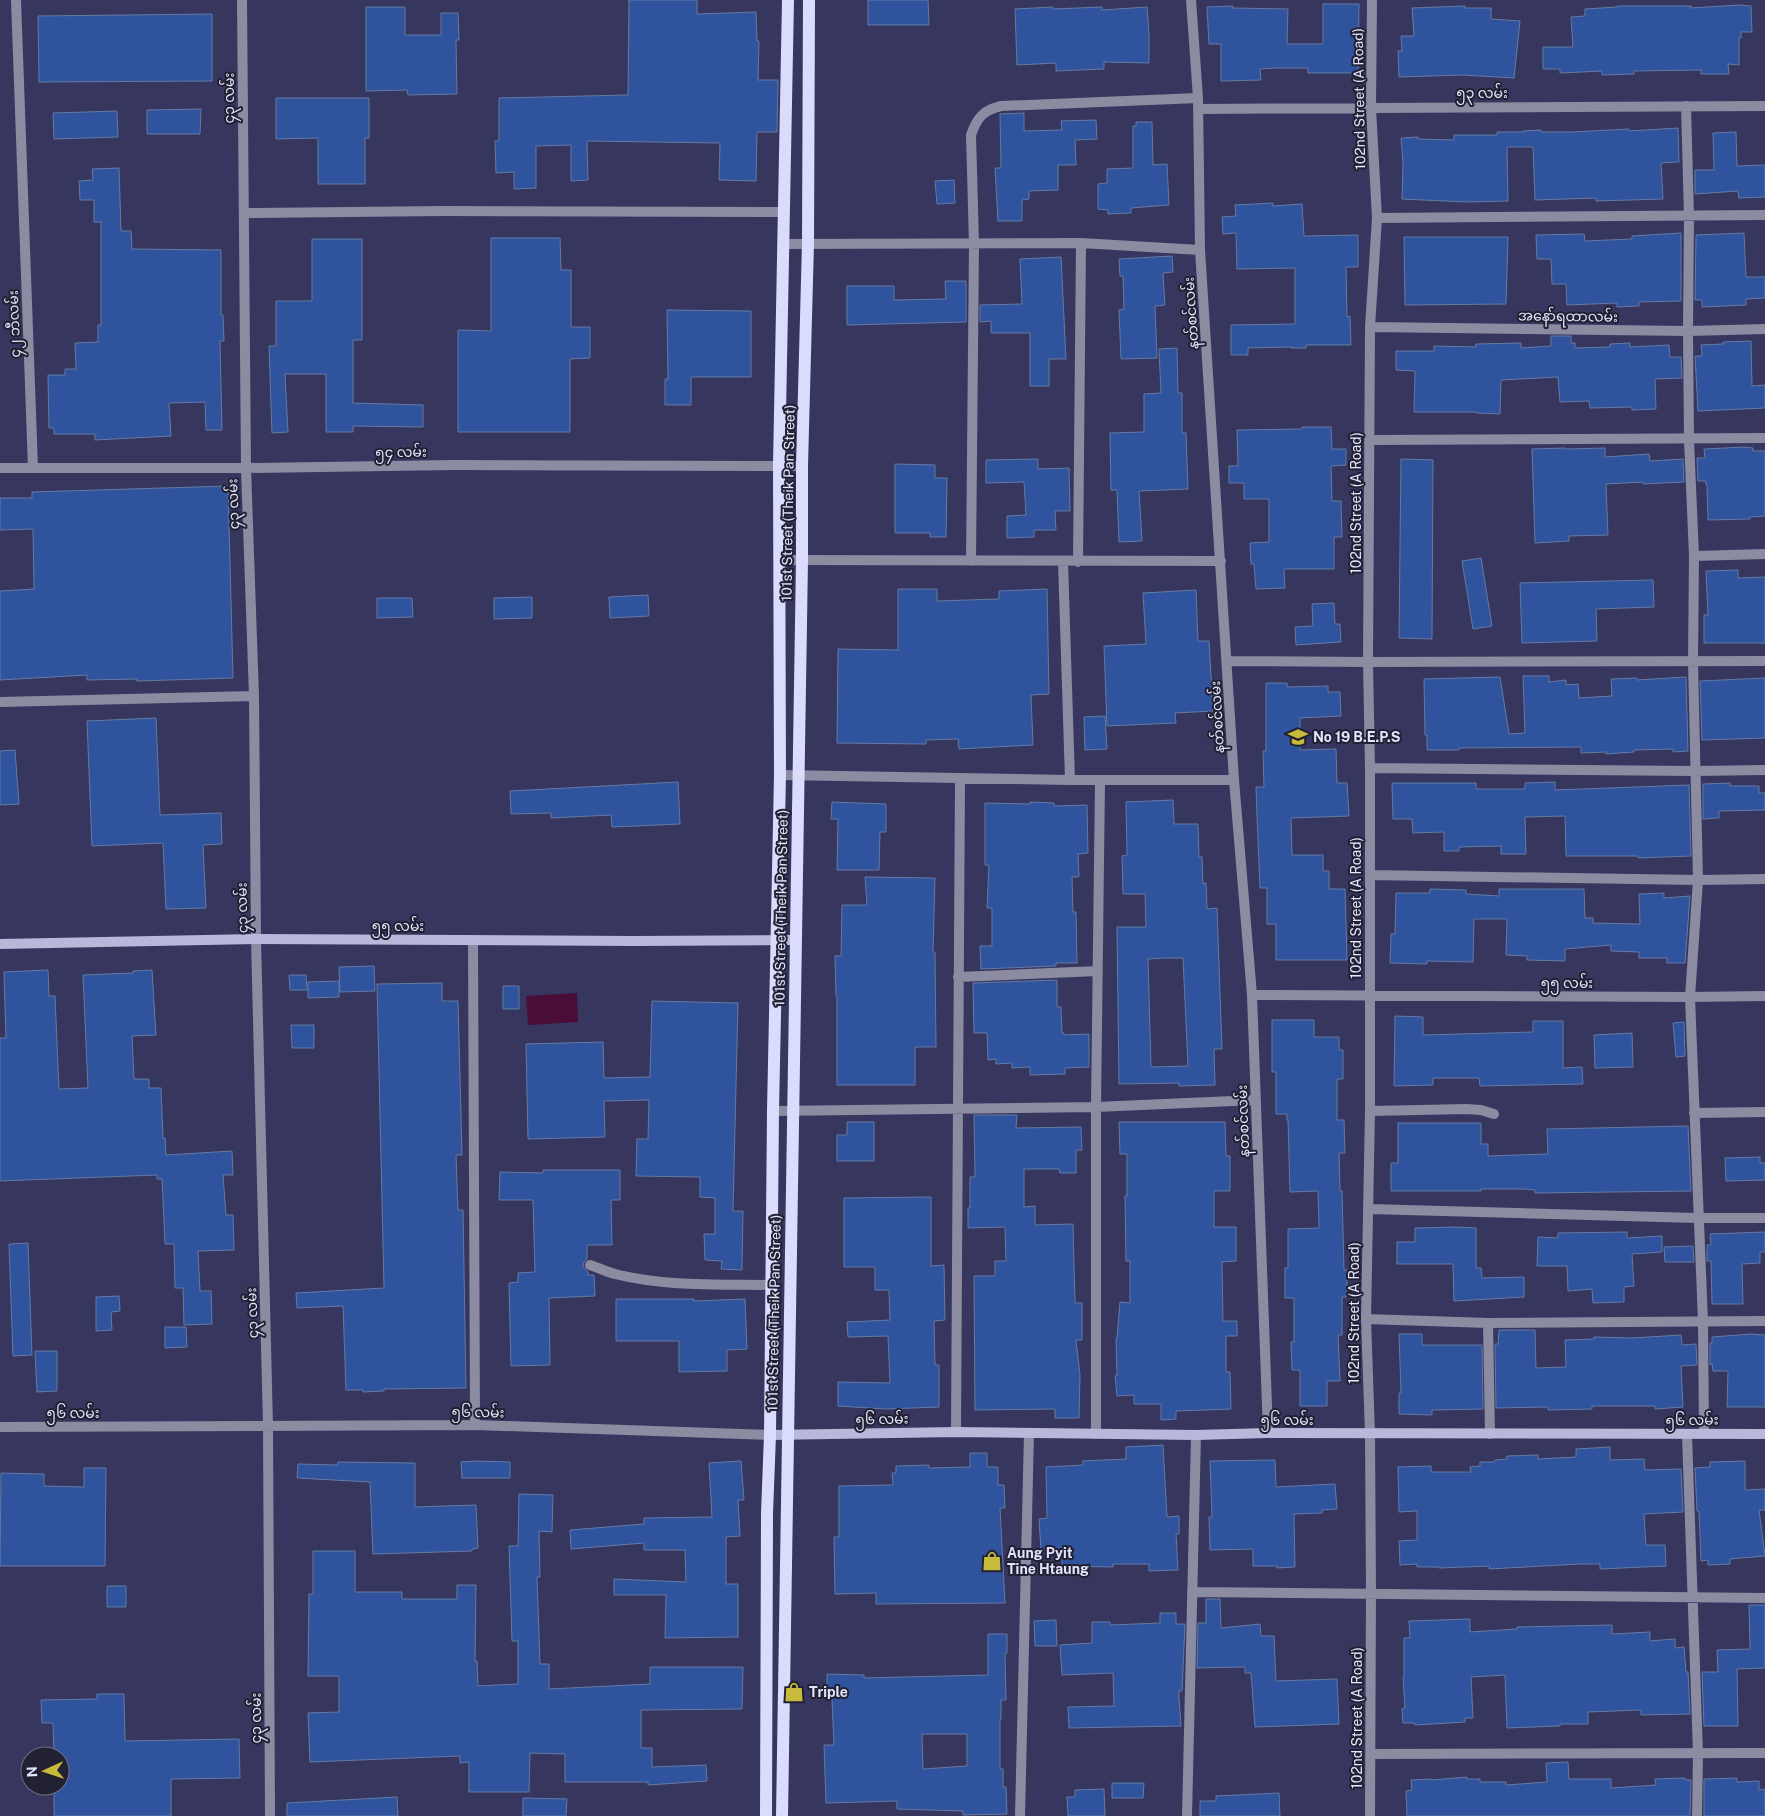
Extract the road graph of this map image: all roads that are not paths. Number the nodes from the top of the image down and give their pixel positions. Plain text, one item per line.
1 (16, 0) edge
2 (242, 0) edge
3 (788, 0) edge
4 (809, 0) edge
5 (1191, 0) edge
6 (1372, 0) edge
7 (1198, 103) junction
8 (1686, 106) junction
9 (1765, 106) edge
10 (1371, 108) junction
11 (783, 212) junction
12 (244, 214) junction
13 (1765, 215) edge
14 (1690, 216) junction
15 (1377, 218) junction
16 (808, 243) junction
17 (1081, 243) junction
18 (784, 244) junction
19 (974, 244) junction
20 (1200, 250) junction
21 (1370, 327) junction
22 (1765, 329) edge
23 (1688, 331) junction
24 (1765, 438) edge
25 (1370, 440) junction
26 (1689, 440) junction
27 (779, 465) junction
28 (802, 466) junction
29 (0, 468) edge
30 (33, 468) junction
31 (246, 468) junction
32 (1765, 554) edge
33 (1694, 556) junction
34 (780, 560) junction
35 (802, 560) junction
36 (971, 561) junction
37 (1221, 561) junction
38 (1062, 562) junction
39 (1078, 562) junction
40 (1227, 661) junction
41 (1692, 661) junction
42 (1765, 661) edge
43 (1368, 662) junction
44 (254, 696) junction
45 (0, 702) edge
46 (1370, 768) junction
47 (1765, 770) edge
48 (1694, 771) junction
49 (780, 775) junction
50 (799, 775) junction
51 (960, 778) junction
52 (1070, 780) junction
53 (1234, 780) junction
54 (1100, 781) junction
55 (1370, 875) junction
56 (1765, 879) edge
57 (1698, 880) junction
58 (256, 939) junction
59 (473, 940) junction
60 (777, 940) junction
61 (796, 940) junction
62 (0, 944) edge
63 (1098, 971) junction
64 (958, 977) junction
65 (1252, 995) junction
66 (1370, 996) junction
67 (1765, 996) edge
68 (1690, 997) junction
69 (1256, 1100) junction
70 (1096, 1107) junction
71 (957, 1109) junction
72 (1370, 1110) junction
73 (773, 1111) junction
74 (792, 1111) junction
75 (1694, 1112) junction
76 (1765, 1112) edge
77 (1494, 1114) dead end
78 (1368, 1209) junction
79 (1698, 1218) junction
80 (1765, 1218) edge
81 (590, 1265) dead end
82 (772, 1285) junction
83 (1366, 1319) junction
84 (1765, 1321) edge
85 (1703, 1322) junction
86 (1488, 1323) junction
87 (475, 1425) junction
88 (268, 1426) junction
89 (0, 1427) edge
90 (956, 1432) junction
91 (1029, 1433) junction
92 (1268, 1433) junction
93 (788, 1434) junction
94 (1096, 1434) junction
95 (1370, 1434) junction
96 (1490, 1434) junction
97 (1704, 1434) junction
98 (1765, 1434) edge
99 (770, 1435) junction
100 (1196, 1435) junction
101 (1687, 1435) junction
102 (1192, 1592) junction
103 (1371, 1593) junction
104 (1693, 1598) junction
105 (1765, 1598) edge
106 (1698, 1753) junction
107 (1765, 1753) edge
108 (1371, 1754) junction
109 (270, 1816) edge
110 (766, 1816) edge
111 (782, 1816) edge
112 (1020, 1816) edge
113 (1187, 1816) edge
114 (1370, 1816) edge
115 (1697, 1816) edge

1 - 30 street, ၄၂ ဘီလမ်း
2 - 12 street, ၄၃ လမ်း
3 - 11 main road, 101st Street (Theik Pan Street)
4 - 16 main road, 101st Street (Theik Pan Street)
5 - 7 street, နတ်စင်လမ်း
6 - 10 street, 102nd Street (A Road)
7 - 10 street, ၅၃ လမ်း
7 - 19 street, ၅၃ လမ်း
7 - 20 street, နတ်စင်လမ်း
8 - 9 street, ၅၃ လမ်း
8 - 10 street, ၅၃ လမ်း
8 - 14 street
10 - 15 street, 102nd Street (A Road)
11 - 12 street
11 - 18 main road, 101st Street (Theik Pan Street)
12 - 31 street, ၄၃ လမ်း
13 - 14 street
14 - 15 street
14 - 23 street
15 - 21 street, 102nd Street (A Road)
16 - 18 street
16 - 19 street
16 - 28 main road, 101st Street (Theik Pan Street)
17 - 19 street
17 - 20 street
17 - 39 street
18 - 27 main road, 101st Street (Theik Pan Street)
19 - 36 street, ၅၃ လမ်း
20 - 37 street, နတ်စင်လမ်း
21 - 23 street, အနော်ရထာလမ်း
21 - 25 street, 102nd Street (A Road)
22 - 23 street, အနော်ရထာလမ်း
23 - 26 street
24 - 26 street
25 - 26 street
25 - 43 street, 102nd Street (A Road)
26 - 33 street
27 - 28 street, ၅၄ လမ်း
27 - 31 street, ၅၄ လမ်း
27 - 34 main road, 101st Street (Theik Pan Street)
28 - 35 main road, 101st Street (Theik Pan Street)
29 - 30 street, ၅၄ လမ်း
30 - 31 street, ၅၄ လမ်း
31 - 44 street, ၄၃ လမ်း
32 - 33 street
33 - 41 street
34 - 35 street
34 - 49 main road, 101st Street (Theik Pan Street)
35 - 36 street
35 - 50 main road, 101st Street (Theik Pan Street)
36 - 38 street
37 - 39 street
37 - 40 street, နတ်စင်လမ်း
38 - 39 street
38 - 52 street
40 - 43 street
40 - 53 street, နတ်စင်လမ်း
41 - 42 street
41 - 43 street
41 - 48 street
43 - 46 street, 102nd Street (A Road)
44 - 45 street
44 - 58 street, ၄၃ လမ်း
46 - 48 street
46 - 55 street, 102nd Street (A Road)
47 - 48 street
48 - 57 street
49 - 50 street
49 - 60 main road, 101st Street (Theik Pan Street)
50 - 51 street
50 - 61 main road, 101st Street (Theik Pan Street)
51 - 52 street
51 - 64 street
52 - 54 street
53 - 54 street
53 - 65 street, နတ်စင်လမ်း
54 - 63 street
55 - 57 street
55 - 66 street, 102nd Street (A Road)
56 - 57 street
57 - 68 street
58 - 59 street, ၅၅ လမ်း
58 - 62 street, ၅၅ လမ်း
58 - 88 street, ၄၃ လမ်း
59 - 60 street, ၅၅ လမ်း
59 - 87 street
60 - 61 street, ၅၅ လမ်း
60 - 73 main road, 101st Street (Theik Pan Street)
61 - 74 main road, 101st Street (Theik Pan Street)
63 - 64 street
63 - 70 street
64 - 71 street
65 - 66 street, ၅၅ လမ်း
65 - 69 street, နတ်စင်လမ်း
66 - 68 street, ၅၅ လမ်း
66 - 72 street, 102nd Street (A Road)
67 - 68 street, ၅၅ လမ်း
68 - 75 street
69 - 70 street
69 - 92 street, နတ်စင်လမ်း
70 - 71 street
70 - 94 street
71 - 74 street
71 - 90 street
72 - 77 street
72 - 78 street, 102nd Street (A Road)
73 - 74 street
73 - 82 main road, 101st Street (Theik Pan Street)
74 - 93 main road, 101st Street (Theik Pan Street)
75 - 76 street
75 - 79 street
78 - 79 street
78 - 83 street, 102nd Street (A Road)
79 - 80 street
79 - 85 street
81 - 82 street
82 - 99 main road, 101st Street (Theik Pan Street)
83 - 86 street
83 - 95 street, 102nd Street (A Road)
84 - 85 street
85 - 86 street
85 - 97 street
86 - 96 street
87 - 88 street, ၅၆ လမ်း
87 - 99 street, ၅၆ လမ်း
88 - 89 street, ၅၆ လမ်း
88 - 109 street, ၄၃ လမ်း
90 - 91 street, ၅၆ လမ်း
90 - 93 street, ၅၆ လမ်း
91 - 94 street, ၅၆ လမ်း
91 - 112 street
92 - 95 street, ၅၆ လမ်း
92 - 100 street, ၅၆ လမ်း
93 - 99 street, ၅၆ လမ်း
93 - 111 main road, 101st Street (Theik Pan Street)
94 - 100 street, ၅၆ လမ်း
95 - 96 street, ၅၆ လမ်း
95 - 103 street, 102nd Street (A Road)
96 - 101 street, ၅၆ လမ်း
97 - 98 street, ၅၆ လမ်း
97 - 101 street, ၅၆ လမ်း
99 - 110 main road, 101st Street (Theik Pan Street)
100 - 102 street
101 - 104 street
102 - 103 street
102 - 113 street
103 - 104 street
103 - 108 street, 102nd Street (A Road)
104 - 105 street
104 - 106 street
106 - 107 street
106 - 108 street
106 - 115 street
108 - 114 street, 102nd Street (A Road)

